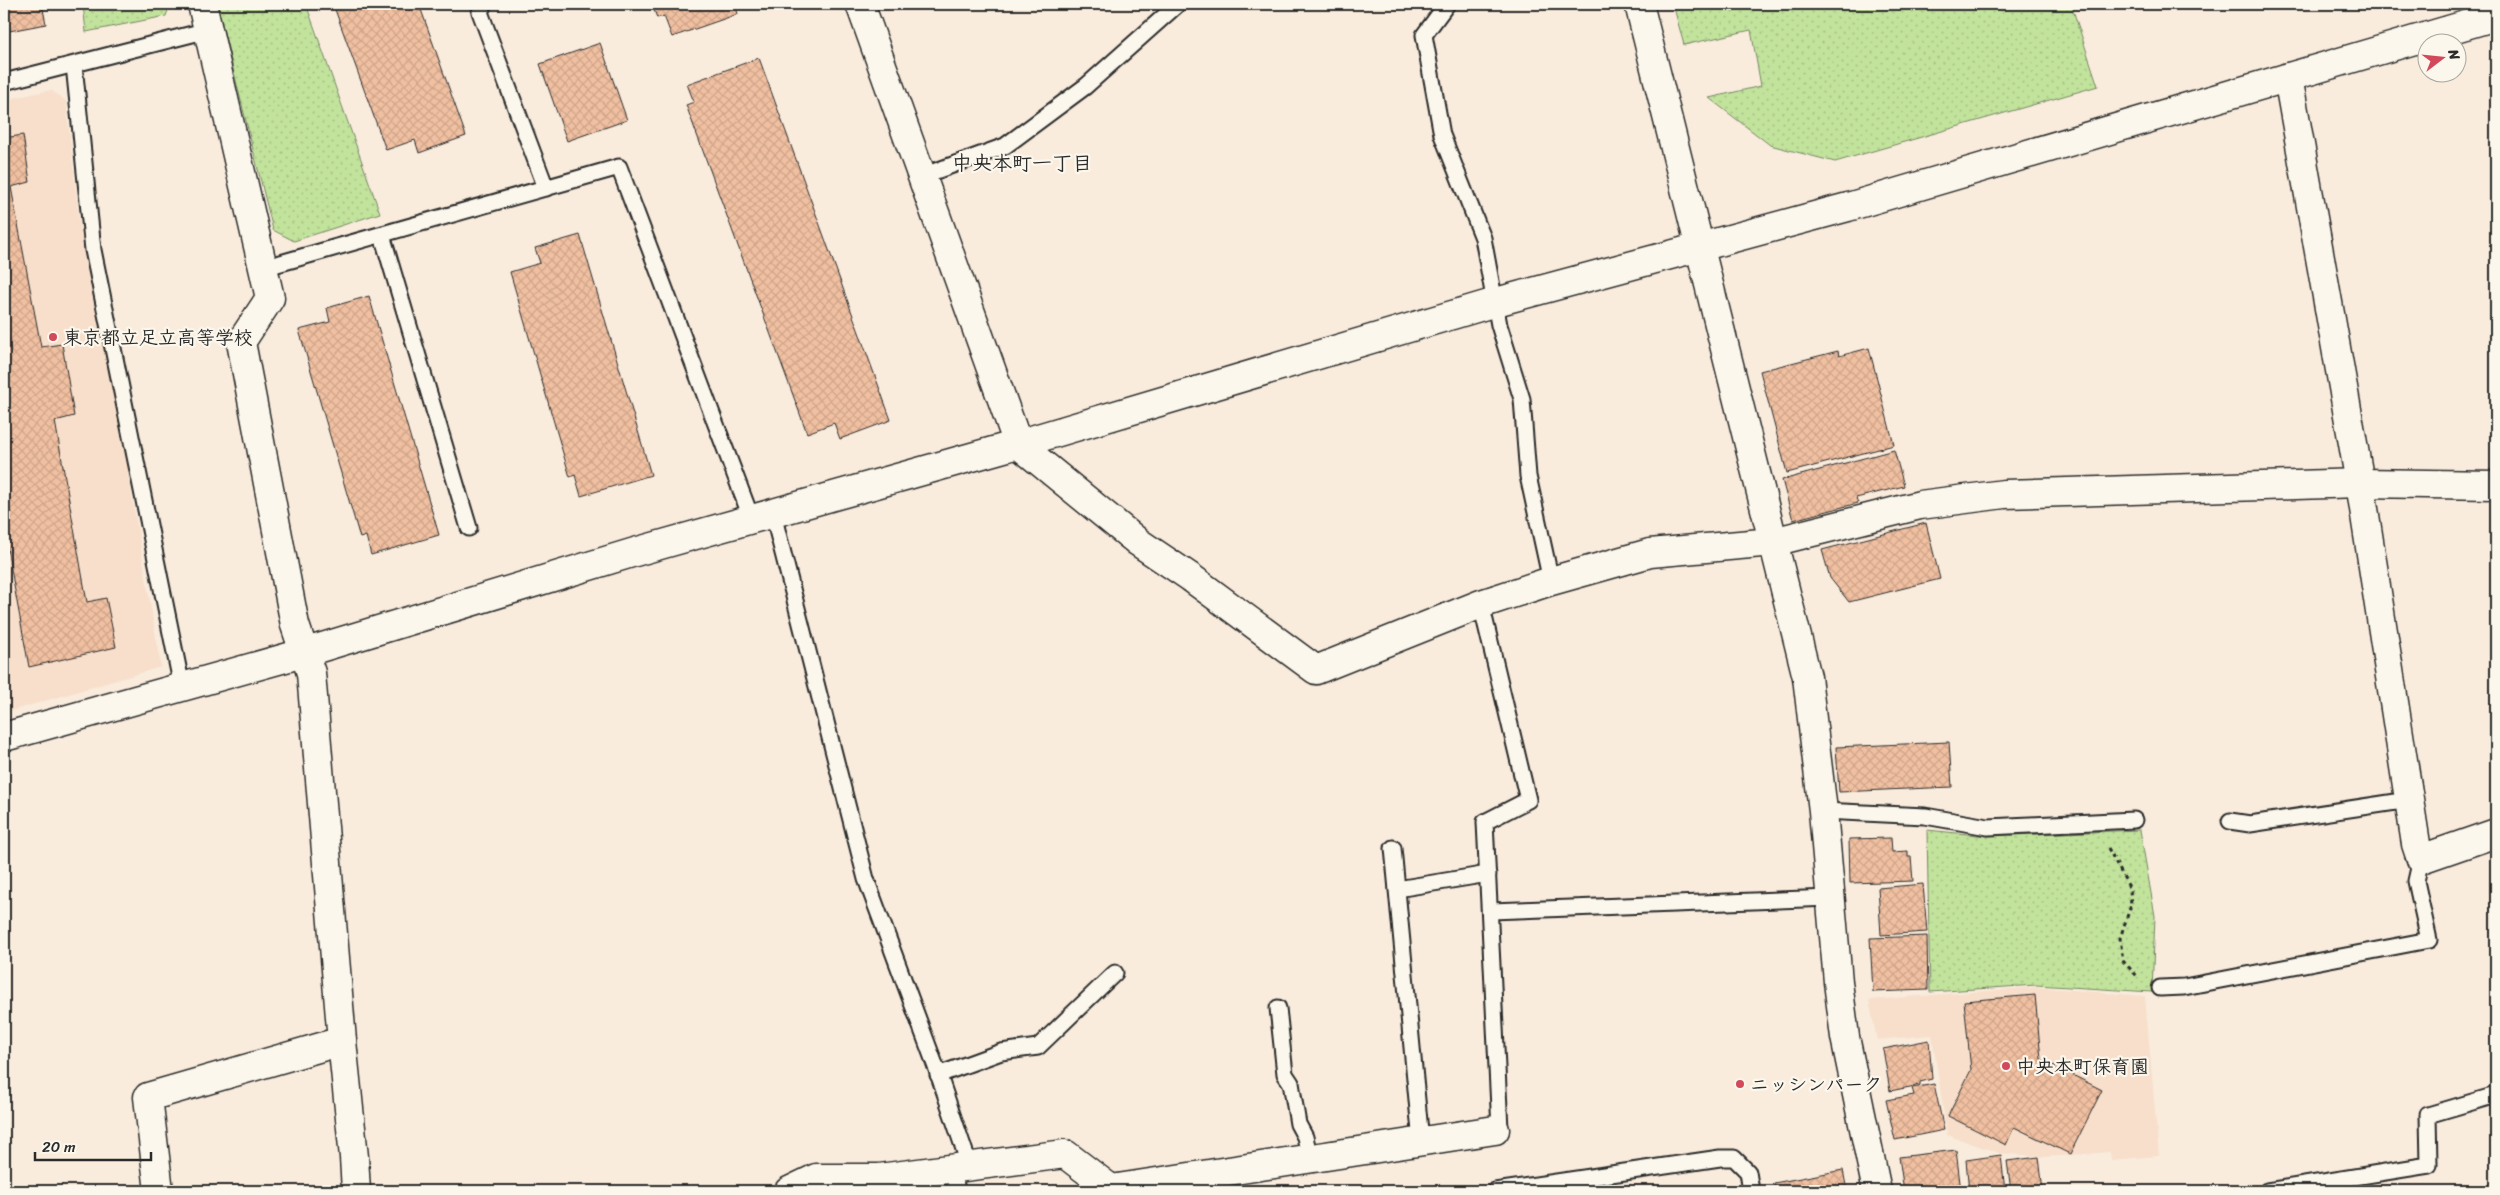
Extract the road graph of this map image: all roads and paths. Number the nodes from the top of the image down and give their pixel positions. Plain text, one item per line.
1 (202, 4) edge
2 (484, 4) edge
3 (860, 4) edge
4 (1178, 4) edge
5 (1447, 4) edge
6 (1639, 4) edge
7 (2496, 16) edge
8 (208, 30) junction
9 (74, 65) junction
10 (2288, 77) junction
11 (4, 82) edge
12 (922, 176) junction
13 (546, 188) junction
14 (382, 235) junction
15 (1700, 248) junction
16 (263, 268) junction
17 (1496, 302) junction
18 (1018, 444) junction
19 (2360, 483) junction
20 (2496, 485) edge
21 (762, 517) junction
22 (468, 528) dead end
23 (1773, 542) junction
24 (1551, 581) junction
25 (1481, 604) junction
26 (304, 652) junction
27 (182, 687) junction
28 (4, 738) edge
29 (2409, 800) junction
30 (1823, 811) junction
31 (2134, 820) dead end
32 (2230, 821) dead end
33 (2094, 822) junction
34 (2496, 833) edge
35 (1393, 848) dead end
36 (2421, 859) junction
37 (1488, 874) junction
38 (1397, 889) junction
39 (1830, 898) junction
40 (1491, 911) junction
41 (1115, 973) dead end
42 (2160, 988) joint
43 (1278, 1008) dead end
44 (342, 1041) junction
45 (938, 1075) junction
46 (2496, 1095) edge
47 (1495, 1130) joint
48 (1421, 1142) junction
49 (1310, 1159) junction
50 (960, 1176) edge
51 (159, 1191) edge
52 (356, 1191) edge
53 (789, 1191) edge
54 (1496, 1191) edge
55 (1751, 1191) edge
56 (1877, 1191) edge
57 (2267, 1191) edge

1 - 8 street
2 - 13 lane
3 - 12 street
4 - 12 lane
5 - 17 lane
6 - 15 street
7 - 10 street
8 - 9 lane
8 - 16 street
9 - 11 lane
9 - 27 lane
10 - 15 street
10 - 19 street
12 - 18 street
13 - 14 lane
13 - 21 lane
14 - 16 lane
14 - 22 lane
15 - 17 street
15 - 23 street
16 - 26 street
17 - 18 street
17 - 24 lane
18 - 21 street
18 - 25 street
19 - 20 street
19 - 23 street
19 - 29 street
21 - 26 street
21 - 45 lane
23 - 24 street
23 - 30 street
24 - 25 street
25 - 37 lane
26 - 27 street
26 - 44 street
27 - 28 street
29 - 32 lane
29 - 36 street
30 - 33 lane
30 - 39 street
31 - 33 lane
33 - 42 path
34 - 36 street
35 - 38 lane
36 - 42 lane
37 - 38 lane
37 - 40 lane
38 - 48 lane
39 - 40 lane
39 - 56 street
40 - 47 lane
41 - 45 lane
43 - 49 lane
44 - 51 street
44 - 52 street
45 - 50 lane
46 - 57 lane
47 - 48 street
48 - 49 street
49 - 50 street
50 - 53 street
54 - 55 lane

